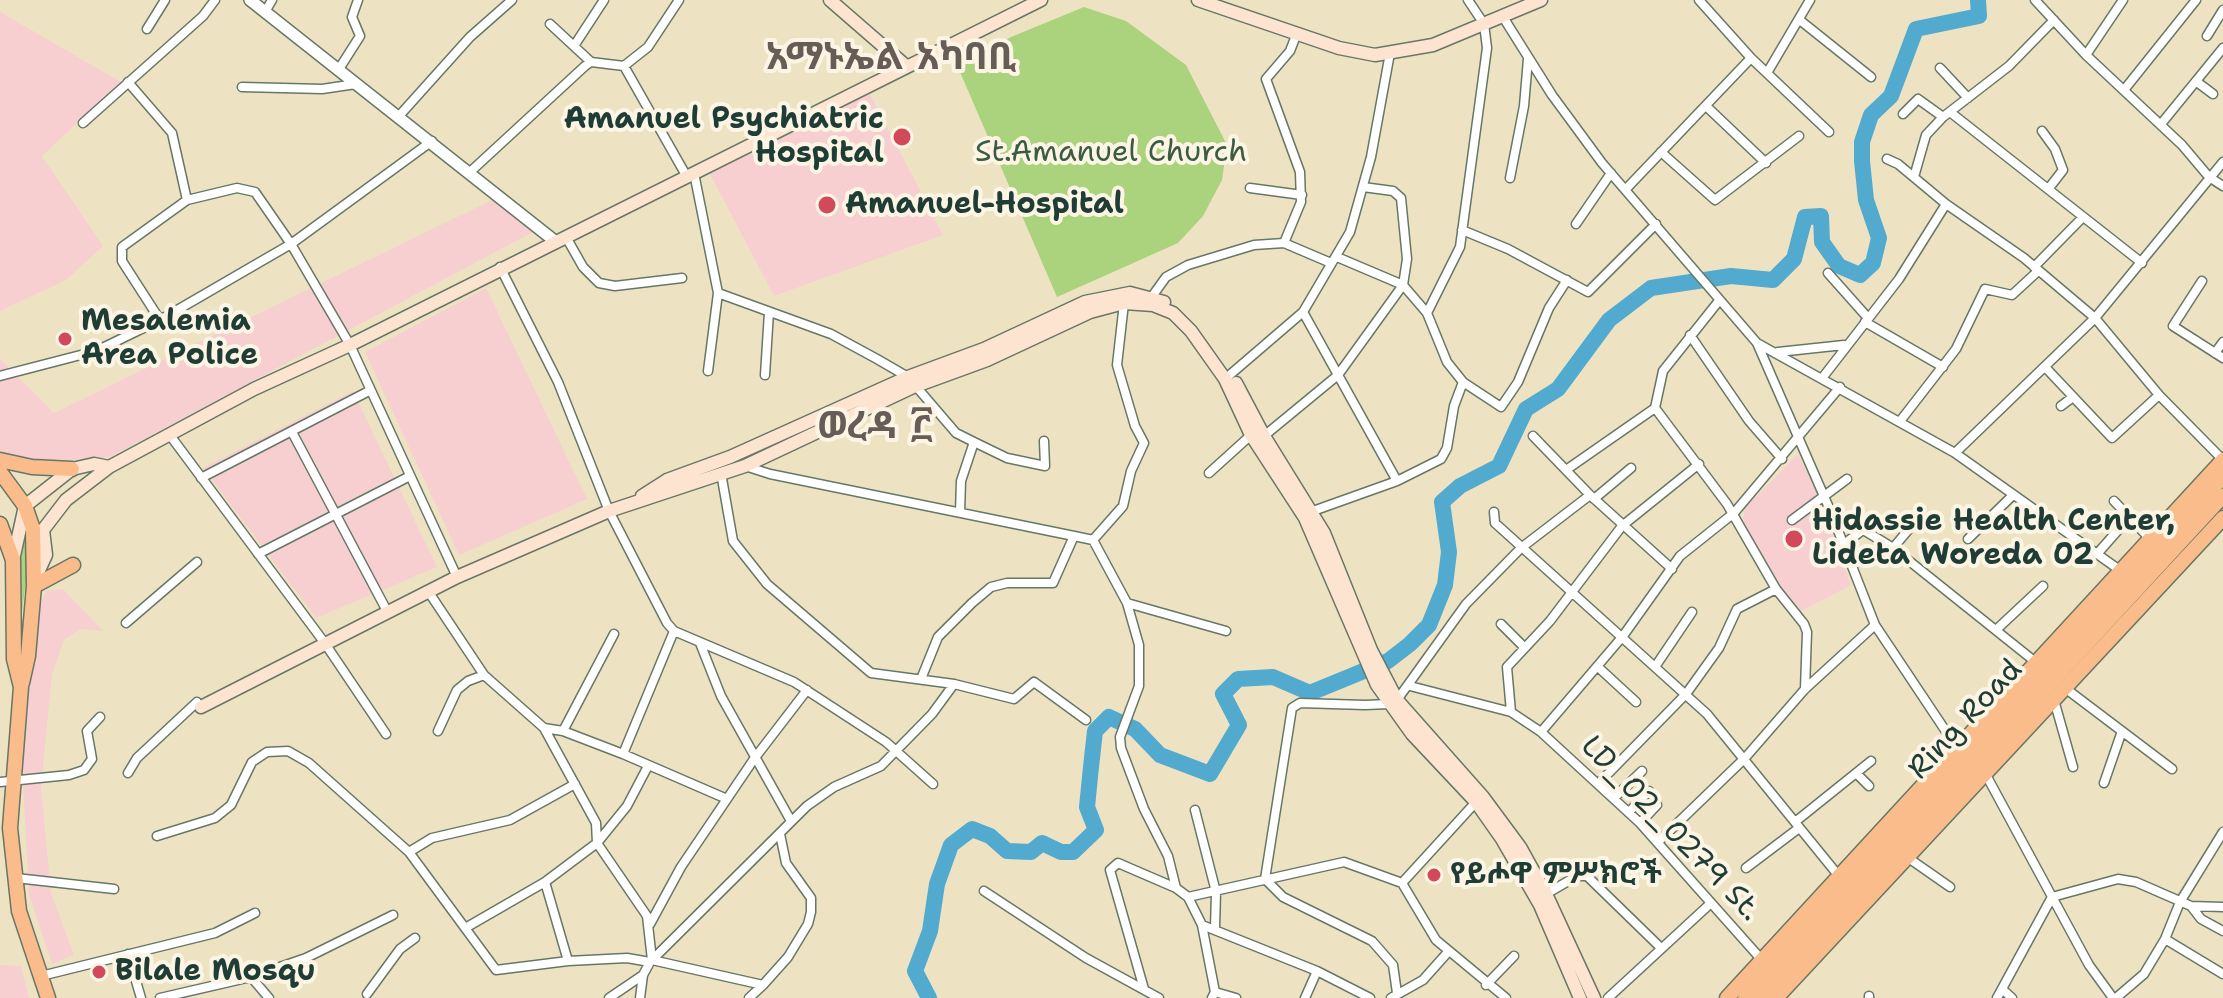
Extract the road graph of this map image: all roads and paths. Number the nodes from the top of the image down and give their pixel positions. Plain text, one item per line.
1 (165, 0) edge
2 (215, 0) edge
3 (250, 0) edge
4 (272, 0) edge
5 (358, 0) edge
6 (512, 0) edge
7 (604, 0) edge
8 (679, 0) edge
9 (830, 0) edge
10 (1041, 0) edge
11 (1198, 0) edge
12 (1468, 0) edge
13 (1541, 0) edge
14 (1699, 0) edge
15 (1810, 0) edge
16 (2123, 0) edge
17 (2196, 0) edge
18 (2037, 1) edge
19 (2223, 10) edge
20 (265, 12) junction
21 (1503, 17) junction
22 (2054, 20) junction
23 (1801, 21) junction
24 (550, 24) dead end
25 (1484, 24) junction
26 (147, 29) dead end
27 (1297, 33) junction
28 (2207, 36) dead end
29 (574, 46) junction
30 (2223, 48) edge
31 (1390, 53) junction
32 (2086, 55) junction
33 (1751, 58) junction
34 (1528, 59) junction
35 (591, 62) junction
36 (624, 66) junction
37 (906, 66) junction
38 (1940, 68) dead end
39 (339, 69) junction
40 (1767, 73) junction
41 (1871, 77) dead end
42 (128, 82) junction
43 (2197, 82) junction
44 (356, 84) junction
45 (242, 87) dead end
46 (2124, 90) junction
47 (2213, 94) dead end
48 (1968, 98) junction
49 (1706, 106) junction
50 (1903, 114) dead end
51 (1946, 115) junction
52 (399, 116) junction
53 (83, 123) dead end
54 (2161, 124) junction
55 (2042, 131) dead end
56 (1829, 132) dead end
57 (1799, 136) dead end
58 (432, 141) junction
59 (1661, 152) junction
60 (1887, 159) dead end
61 (2223, 162) edge
62 (1766, 163) junction
63 (470, 172) junction
64 (1611, 173) junction
65 (690, 175) junction
66 (1914, 177) junction
67 (2209, 177) junction
68 (1510, 178) dead end
69 (2223, 186) edge
70 (1363, 187) junction
71 (1250, 188) dead end
72 (2049, 188) junction
73 (1626, 189) junction
74 (1302, 195) junction
75 (187, 200) junction
76 (1946, 204) junction
77 (2083, 217) junction
78 (1576, 224) dead end
79 (1656, 224) junction
80 (1462, 230) junction
81 (561, 239) junction
82 (1284, 243) junction
83 (291, 244) junction
84 (1334, 260) junction
85 (2142, 263) junction
86 (500, 267) junction
87 (2035, 270) junction
88 (1828, 273) dead end
89 (682, 278) dead end
90 (1567, 280) junction
91 (2202, 281) dead end
92 (1403, 285) junction
93 (718, 293) junction
94 (1149, 300) junction
95 (1718, 302) junction
96 (1124, 303) junction
97 (769, 312) junction
98 (1303, 312) junction
99 (1427, 313) junction
100 (2095, 318) junction
101 (160, 320) junction
102 (1867, 320) junction
103 (1690, 335) junction
104 (2223, 342) edge
105 (1757, 343) junction
106 (350, 345) junction
107 (1844, 345) junction
108 (1778, 352) junction
109 (2219, 356) edge
110 (1943, 367) junction
111 (2045, 367) junction
112 (708, 371) dead end
113 (765, 375) dead end
114 (1338, 375) junction
115 (0, 376) edge
116 (1228, 376) junction
117 (1823, 377) junction
118 (911, 382) junction
119 (1463, 382) junction
120 (1840, 387) junction
121 (369, 391) junction
122 (2159, 395) junction
123 (2073, 397) junction
124 (2061, 406) dead end
125 (1655, 408) junction
126 (1901, 420) junction
127 (292, 432) junction
128 (169, 434) junction
129 (1257, 436) junction
130 (1533, 436) dead end
131 (1799, 438) junction
132 (1044, 441) dead end
133 (974, 442) junction
134 (1955, 453) junction
135 (1782, 459) junction
136 (0, 460) edge
137 (2223, 460) edge
138 (1699, 464) junction
139 (745, 466) junction
140 (109, 467) junction
141 (1631, 468) dead end
142 (72, 469) junction
143 (1566, 470) junction
144 (0, 472) edge
145 (721, 473) junction
146 (1209, 473) dead end
147 (410, 476) junction
148 (2223, 477) edge
149 (201, 478) junction
150 (1847, 479) dead end
151 (1397, 481) junction
152 (0, 485) edge
153 (654, 486) junction
154 (2013, 495) junction
155 (2223, 496) edge
156 (1592, 497) junction
157 (1823, 497) junction
158 (636, 500) junction
159 (2114, 501) dead end
160 (25, 506) junction
161 (609, 508) junction
162 (1830, 510) junction
163 (1313, 511) junction
164 (960, 512) junction
165 (1494, 512) dead end
166 (334, 513) junction
167 (1734, 513) junction
168 (2223, 518) edge
169 (1792, 520) dead end
170 (1915, 522) dead end
171 (0, 524) edge
172 (1622, 526) junction
173 (1864, 529) junction
174 (2119, 529) dead end
175 (1074, 536) junction
176 (1968, 539) dead end
177 (2150, 539) junction
178 (1093, 540) junction
179 (1844, 544) junction
180 (1521, 548) junction
181 (1893, 548) junction
182 (258, 554) junction
183 (2097, 554) junction
184 (197, 562) dead end
185 (73, 565) dead end
186 (9, 568) edge
187 (1672, 569) junction
188 (2121, 571) junction
189 (456, 574) junction
190 (34, 583) junction
191 (2043, 586) dead end
192 (1776, 589) junction
193 (428, 591) junction
194 (1574, 592) junction
195 (0, 594) edge
196 (1127, 603) junction
197 (11, 606) junction
198 (386, 608) junction
199 (1692, 612) dead end
200 (126, 623) dead end
201 (1501, 624) dead end
202 (1875, 625) junction
203 (1997, 629) junction
204 (674, 631) junction
205 (1226, 631) dead end
206 (614, 634) dead end
207 (1623, 636) junction
208 (321, 639) junction
209 (700, 643) junction
210 (1523, 646) junction
211 (1366, 652) junction
212 (2038, 664) junction
213 (1598, 667) junction
214 (1655, 667) junction
215 (484, 675) junction
216 (921, 679) junction
217 (954, 684) junction
218 (1410, 686) junction
219 (21, 687) junction
220 (2065, 688) junction
221 (1805, 689) junction
222 (807, 690) junction
223 (1686, 694) junction
224 (2054, 700) junction
225 (1393, 702) junction
226 (1636, 702) dead end
227 (199, 704) joint
228 (1511, 712) junction
229 (100, 717) dead end
230 (1086, 720) dead end
231 (544, 728) junction
232 (438, 731) dead end
233 (563, 731) junction
234 (2122, 731) junction
235 (1541, 732) junction
236 (386, 734) dead end
237 (1957, 748) junction
238 (896, 752) junction
239 (623, 754) junction
240 (1745, 758) junction
241 (754, 759) junction
242 (1871, 761) dead end
243 (648, 766) junction
244 (2073, 767) dead end
245 (2172, 769) dead end
246 (1642, 771) dead end
247 (128, 773) dead end
248 (1985, 773) junction
249 (1857, 774) junction
250 (7, 781) edge
251 (1599, 783) junction
252 (2104, 783) dead end
253 (575, 784) junction
254 (933, 784) dead end
255 (1869, 786) dead end
256 (1649, 791) dead end
257 (1614, 798) junction
258 (727, 799) junction
259 (1476, 802) junction
260 (1657, 805) dead end
261 (1195, 810) dead end
262 (1629, 812) junction
263 (791, 821) junction
264 (1640, 823) junction
265 (1797, 825) junction
266 (2223, 832) edge
267 (780, 834) junction
268 (157, 836) dead end
269 (1658, 842) junction
270 (597, 843) junction
271 (6, 852) edge
272 (409, 852) junction
273 (1907, 857) junction
274 (1746, 868) dead end
275 (1838, 875) junction
276 (16, 878) junction
277 (1265, 879) junction
278 (545, 882) junction
279 (1402, 883) junction
280 (1950, 887) dead end
281 (1176, 888) junction
282 (114, 889) dead end
283 (984, 891) dead end
284 (1216, 892) junction
285 (1546, 894) junction
286 (1188, 897) junction
287 (2052, 897) junction
288 (2180, 902) junction
289 (1711, 903) junction
290 (2191, 906) junction
291 (2223, 907) edge
292 (255, 913) dead end
293 (393, 915) dead end
294 (650, 924) junction
295 (1202, 925) junction
296 (467, 927) junction
297 (1215, 928) junction
298 (2223, 931) edge
299 (415, 938) dead end
300 (2165, 939) junction
301 (1660, 947) junction
302 (1448, 952) junction
303 (128, 954) junction
304 (1514, 956) dead end
305 (1761, 959) junction
306 (568, 961) junction
307 (651, 961) junction
308 (1317, 971) junction
309 (2223, 974) edge
310 (643, 975) junction
311 (41, 976) junction
312 (251, 977) junction
313 (763, 985) junction
314 (1486, 985) junction
315 (1144, 989) junction
316 (367, 994) dead end
317 (1999, 994) edge
318 (1214, 995) edge
319 (1394, 995) edge
320 (176, 996) edge
321 (48, 998) edge
322 (141, 998) edge
323 (160, 998) edge
324 (269, 998) edge
325 (609, 998) edge
326 (640, 998) edge
327 (749, 998) edge
328 (1159, 998) edge
329 (1236, 998) edge
330 (1305, 998) edge
331 (1370, 998) edge
332 (1506, 998) edge
333 (1580, 998) edge
334 (1594, 998) edge
335 (1608, 998) edge
336 (1727, 998) edge
337 (1745, 998) edge
338 (1761, 998) edge
339 (1776, 998) edge
340 (2012, 998) edge
341 (2115, 998) edge

1 - 26 street
2 - 42 street
3 - 20 street
4 - 20 street
5 - 39 street
6 - 52 street
7 - 29 street
8 - 36 street
9 - 37 main road
10 - 37 main road
11 - 27 main road
12 - 25 street
13 - 21 main road
14 - 33 street
15 - 23 street
16 - 32 street
17 - 46 street
18 - 22 street
19 - 28 street
20 - 39 street
21 - 25 main road
21 - 34 street
22 - 32 street
22 - 48 street
23 - 40 street
23 - 41 street
24 - 29 street
25 - 31 main road
25 - 80 street
27 - 31 main road
27 - 74 street
29 - 35 street
30 - 43 street
31 - 70 street
32 - 46 street
33 - 40 street
33 - 49 street
34 - 64 street
34 - 68 street
35 - 36 street
35 - 63 street
36 - 65 street
37 - 65 main road
38 - 48 street
39 - 44 street
40 - 56 street
42 - 53 street
42 - 75 street
43 - 47 street
43 - 54 street
44 - 45 street
44 - 52 street
46 - 54 street
48 - 51 street
49 - 59 street
49 - 62 street
50 - 51 street
51 - 66 street
51 - 72 street
52 - 58 street
54 - 67 street
55 - 72 street
57 - 62 street
58 - 63 street
58 - 83 street
59 - 62 street
59 - 73 street
60 - 66 street
61 - 67 street
63 - 81 street
64 - 73 street
64 - 78 street
65 - 81 main road
65 - 93 street
66 - 76 street
67 - 69 street
67 - 85 street
70 - 84 street
70 - 92 street
71 - 74 street
72 - 77 street
73 - 79 street
74 - 82 street
75 - 83 street
75 - 101 street
76 - 87 street
76 - 102 street
77 - 85 street
77 - 87 street
79 - 90 street
79 - 95 street
80 - 90 street
80 - 99 street
81 - 86 main road
81 - 89 street
82 - 84 street
82 - 94 street
83 - 101 street
83 - 106 street
84 - 92 street
84 - 98 street
85 - 100 street
86 - 106 main road
86 - 161 street
87 - 100 street
87 - 110 street
88 - 102 street
90 - 119 street
91 - 109 street
92 - 99 street
92 - 114 street
93 - 97 street
93 - 112 street
94 - 96 main road
94 - 116 main road
94 - 118 main road
95 - 103 street
95 - 105 street
96 - 118 main road
96 - 178 street
97 - 113 street
97 - 118 street
98 - 114 street
98 - 116 street
99 - 119 street
100 - 111 street
100 - 122 street
101 - 115 street
102 - 107 street
102 - 110 street
103 - 125 street
103 - 135 street
104 - 109 street
105 - 108 street
105 - 131 street
106 - 121 street
106 - 128 main road
107 - 108 street
107 - 117 street
108 - 117 street
110 - 126 street
111 - 123 street
111 - 134 street
114 - 129 street
114 - 151 street
116 - 129 main road
117 - 120 street
118 - 133 street
118 - 139 main road
118 - 153 main road
119 - 151 street
120 - 126 street
120 - 131 street
121 - 127 street
121 - 147 street
122 - 123 street
122 - 137 street
123 - 124 street
125 - 138 street
125 - 143 street
126 - 134 street
127 - 149 street
127 - 166 street
128 - 140 main road
128 - 149 street
129 - 146 street
129 - 163 main road
129 - 211 main road
130 - 143 street
131 - 135 street
131 - 157 street
132 - 133 street
133 - 164 street
134 - 154 street
135 - 167 street
136 - 142 main road
137 - 177 main road
138 - 167 street
138 - 172 street
139 - 145 main road
139 - 164 street
140 - 142 main road
140 - 190 main road
141 - 156 street
142 - 160 main road
143 - 156 street
144 - 160 main road
145 - 158 main road
145 - 216 street
147 - 166 street
147 - 189 street
148 - 337 main road, Ring Road
149 - 182 street
150 - 157 street
151 - 163 street
152 - 160 main road
153 - 158 main road
153 - 161 main road
154 - 176 street
154 - 183 street
155 - 338 main road, Ring Road
156 - 172 street
156 - 180 street
157 - 162 street
157 - 169 street
158 - 161 main road
159 - 177 street
160 - 186 main road
160 - 190 main road
161 - 189 main road
161 - 204 street
162 - 173 street
162 - 179 street
163 - 211 main road
164 - 175 street
165 - 180 street
166 - 182 street
166 - 198 street
167 - 187 street
167 - 192 street
168 - 220 main road
170 - 181 street
171 - 186 main road
172 - 187 street
172 - 194 street
173 - 179 street
173 - 181 street
174 - 183 street
175 - 178 street
175 - 216 street
177 - 188 main road
178 - 196 street
179 - 202 street
180 - 194 street
180 - 218 street
181 - 203 street
182 - 208 street
183 - 188 street
184 - 200 street
185 - 190 main road
186 - 197 main road
187 - 207 street
188 - 212 main road
189 - 193 main road
189 - 198 main road
190 - 219 main road
191 - 203 street
192 - 221 street
192 - 223 street
193 - 198 main road
193 - 215 street
194 - 207 street
194 - 210 street
195 - 197 main road
196 - 205 street
196 - 281 street
197 - 219 main road
198 - 208 main road
199 - 214 street
201 - 210 street
202 - 221 street
202 - 237 street
203 - 212 street
204 - 209 street
204 - 239 street
206 - 233 street
207 - 213 street
207 - 214 street
208 - 227 main road
208 - 236 street
209 - 222 street
209 - 241 street
210 - 228 street
211 - 225 main road
212 - 237 main road
213 - 226 street
213 - 235 street
214 - 223 street
215 - 231 street
215 - 232 street
216 - 217 street
217 - 230 street
217 - 238 street
218 - 225 street
218 - 228 street, LD_02_0279 St.
219 - 250 main road
220 - 224 main road
220 - 234 street
221 - 240 street
222 - 238 street
222 - 241 street
223 - 240 street
223 - 251 street
224 - 244 street
224 - 248 main road
225 - 259 main road
225 - 277 street
225 - 285 main road
227 - 247 street
228 - 235 street, LD_02_0279 St.
229 - 250 street
231 - 233 street
231 - 253 street
233 - 239 street
234 - 245 street
234 - 252 street
235 - 251 street, LD_02_0279 St.
237 - 275 main road
238 - 254 street
238 - 263 street
239 - 243 street
240 - 265 street
240 - 269 street
241 - 258 street
241 - 263 street
242 - 249 street
243 - 258 street
243 - 270 street
246 - 257 street
248 - 273 main road
248 - 287 street
249 - 255 street
249 - 265 street
250 - 271 main road
251 - 257 street, LD_02_0279 St.
253 - 270 street
253 - 272 street
256 - 262 street
257 - 262 street, LD_02_0279 St.
258 - 294 street
259 - 279 street
259 - 333 main road
260 - 264 street
261 - 284 street
262 - 264 street, LD_02_0279 St.
263 - 267 street
264 - 269 street, LD_02_0279 St.
265 - 274 street
265 - 275 street
266 - 288 street
267 - 307 street
267 - 313 street
268 - 272 street
269 - 289 street, LD_02_0279 St.
270 - 278 street
270 - 294 street
271 - 276 main road
272 - 296 street
273 - 280 street
273 - 339 main road
275 - 305 main road
276 - 282 street
276 - 311 main road
277 - 279 street
277 - 284 street
277 - 319 street
278 - 296 street
278 - 306 street
279 - 302 street
281 - 286 street
281 - 315 street
283 - 315 street
284 - 286 street
284 - 297 street
285 - 301 street
285 - 334 main road
286 - 295 street
287 - 288 street
287 - 317 street
287 - 341 street
288 - 290 street
288 - 300 street
289 - 301 street
289 - 305 street, LD_02_0279 St.
290 - 291 street
290 - 298 street
292 - 303 street
293 - 312 street
294 - 307 street
295 - 297 street
295 - 318 street
296 - 306 street
297 - 308 street
299 - 316 street
300 - 309 street
300 - 341 street
301 - 335 street
302 - 314 street
302 - 319 street
303 - 311 street
303 - 322 street
304 - 314 street
305 - 336 main road
306 - 307 street
307 - 310 street
307 - 313 street
308 - 330 street
308 - 331 street
310 - 325 street
310 - 326 street
311 - 321 main road
312 - 320 street
312 - 324 street
313 - 327 street
314 - 332 street
315 - 328 street
317 - 340 street
318 - 329 street
320 - 323 street

